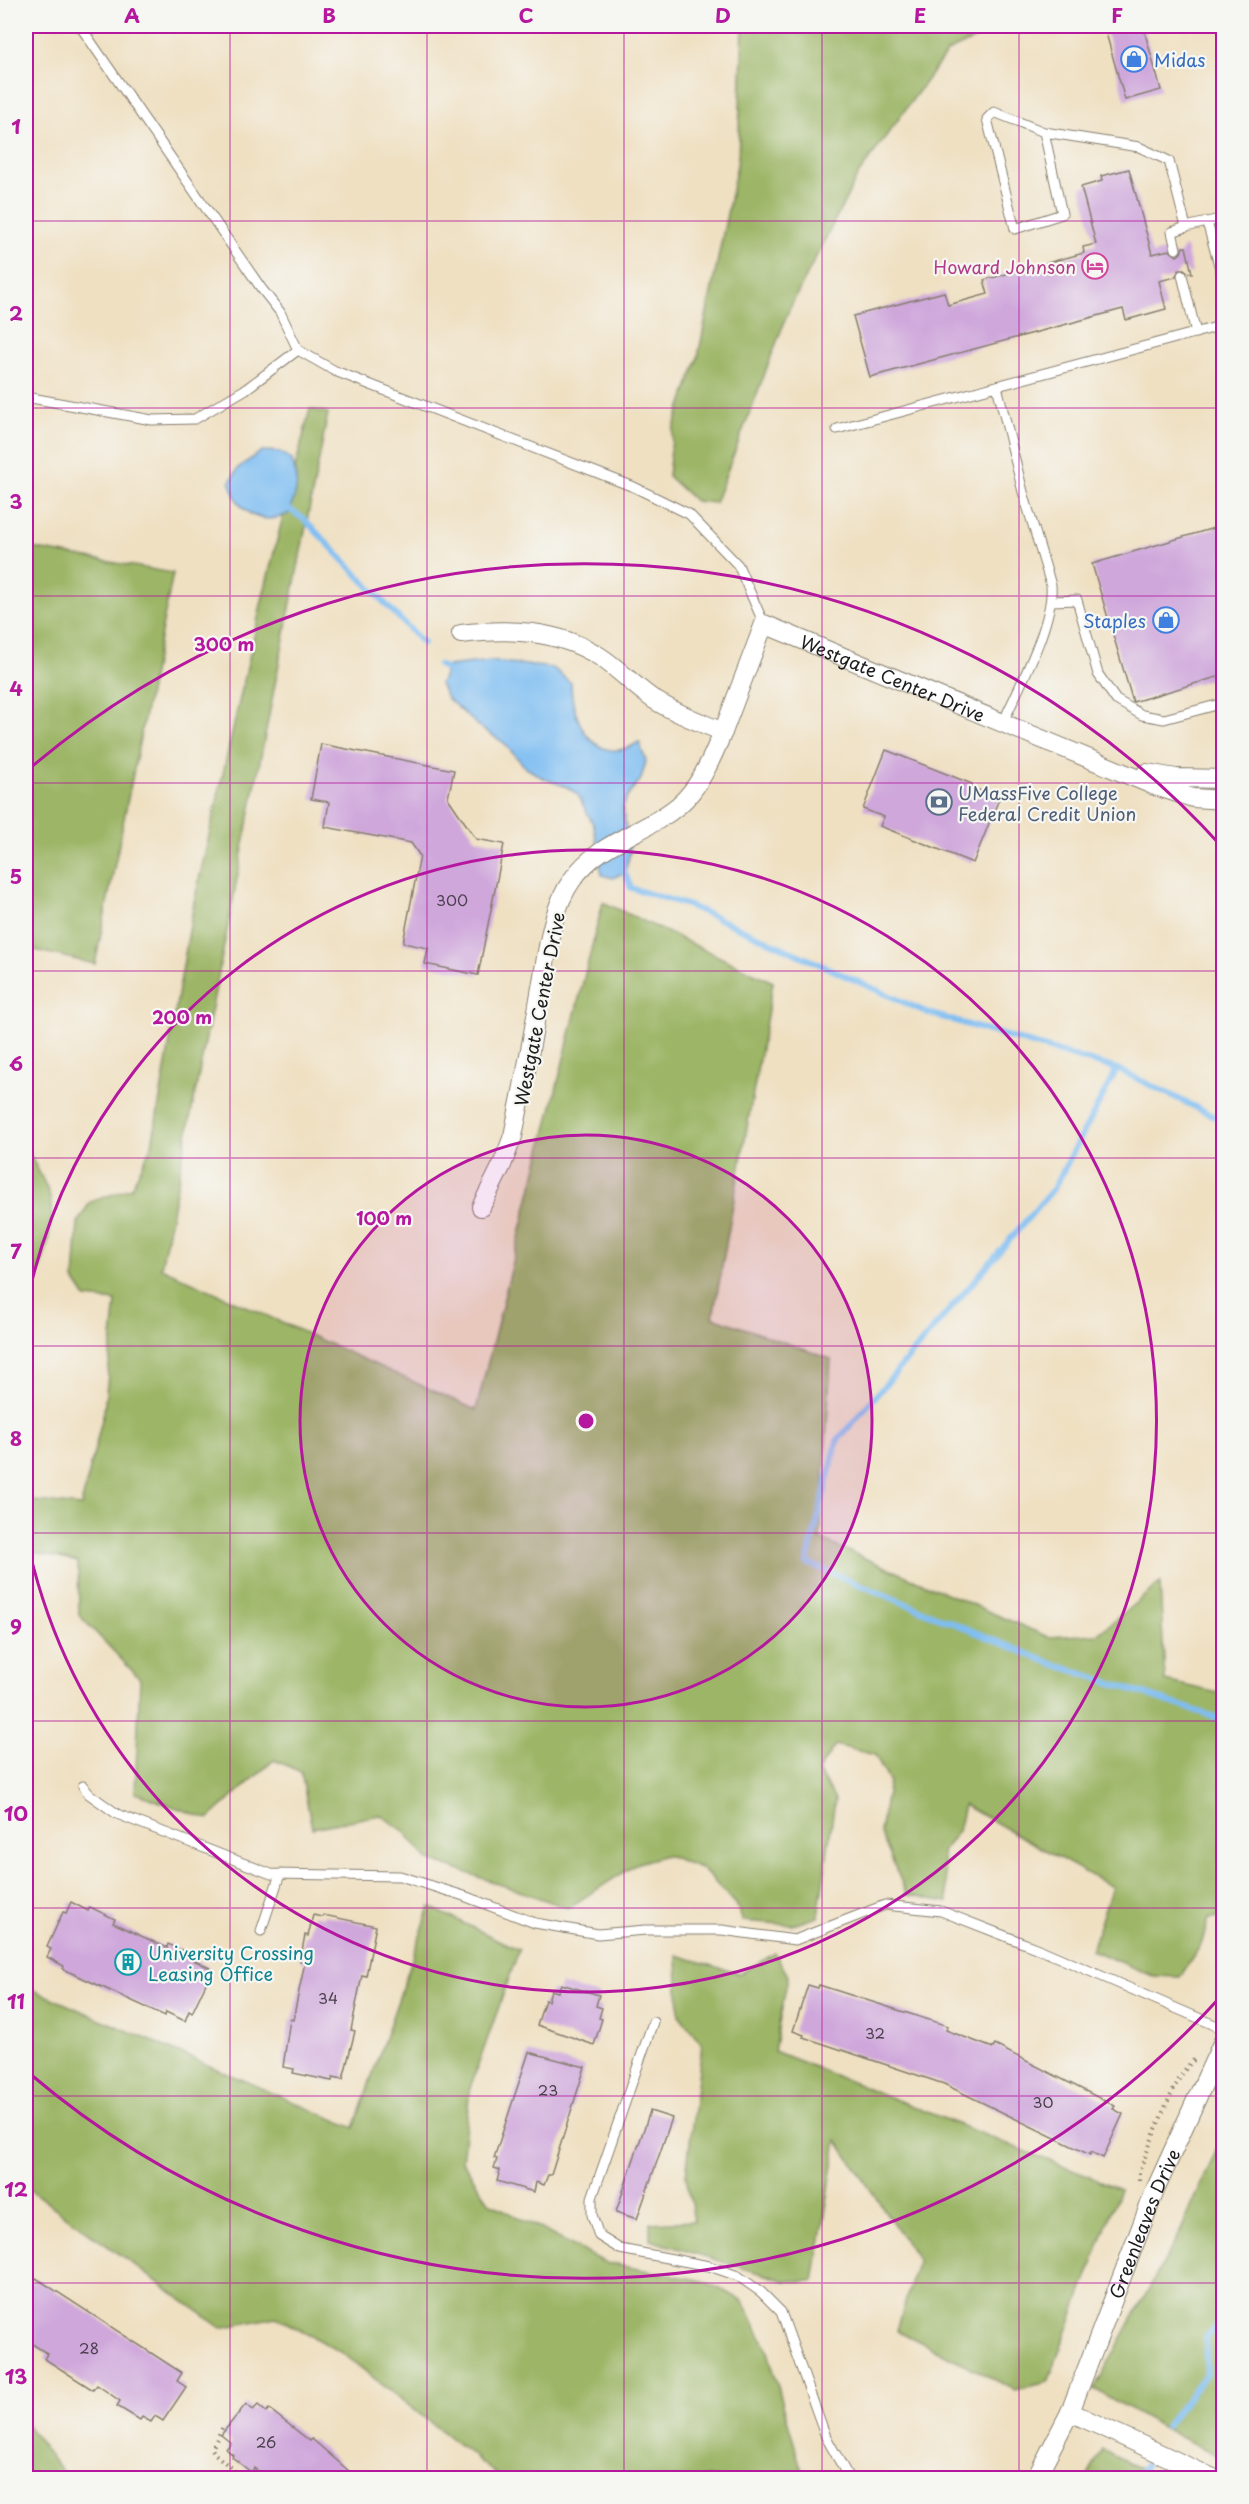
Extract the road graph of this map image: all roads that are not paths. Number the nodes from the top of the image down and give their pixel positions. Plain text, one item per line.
1 (80, 26) edge
2 (1044, 132) junction
3 (1224, 218) edge
4 (1207, 222) junction
5 (1186, 227) junction
6 (1176, 249) dead end
7 (1182, 275) dead end
8 (1224, 283) edge
9 (1224, 325) edge
10 (1196, 333) junction
11 (298, 350) junction
12 (997, 386) junction
13 (26, 397) edge
14 (837, 429) dead end
15 (1052, 601) junction
16 (764, 624) junction
17 (462, 634) dead end
18 (1224, 703) edge
19 (1002, 724) junction
20 (723, 732) junction
21 (1095, 761) junction
22 (1224, 779) edge
23 (1224, 800) edge
24 (481, 1207) dead end
25 (83, 1786) dead end
26 (280, 1874) junction
27 (261, 1931) dead end
28 (653, 2022) dead end
29 (1224, 2029) edge
30 (1224, 2038) edge
31 (1070, 2412) junction
32 (849, 2478) edge
33 (1036, 2478) edge
34 (1213, 2478) edge

1 - 11 lane
2 - 2 lane
2 - 5 lane
3 - 4 lane
4 - 5 lane
4 - 8 lane
5 - 6 lane
7 - 10 lane
9 - 10 lane
10 - 12 lane
11 - 13 lane
11 - 16 lane
12 - 14 lane
12 - 15 lane
15 - 18 lane
15 - 19 lane
16 - 19 street, Westgate Center Drive
16 - 20 street, Westgate Center Drive
17 - 20 street
19 - 21 street, Westgate Center Drive
20 - 24 street, Westgate Center Drive
21 - 22 street, Westgate Center Drive
21 - 23 street, Westgate Center Drive
25 - 26 lane
26 - 27 lane
26 - 29 lane
28 - 32 lane
30 - 31 street, Greenleaves Drive
31 - 33 street, Greenleaves Drive
31 - 34 street

